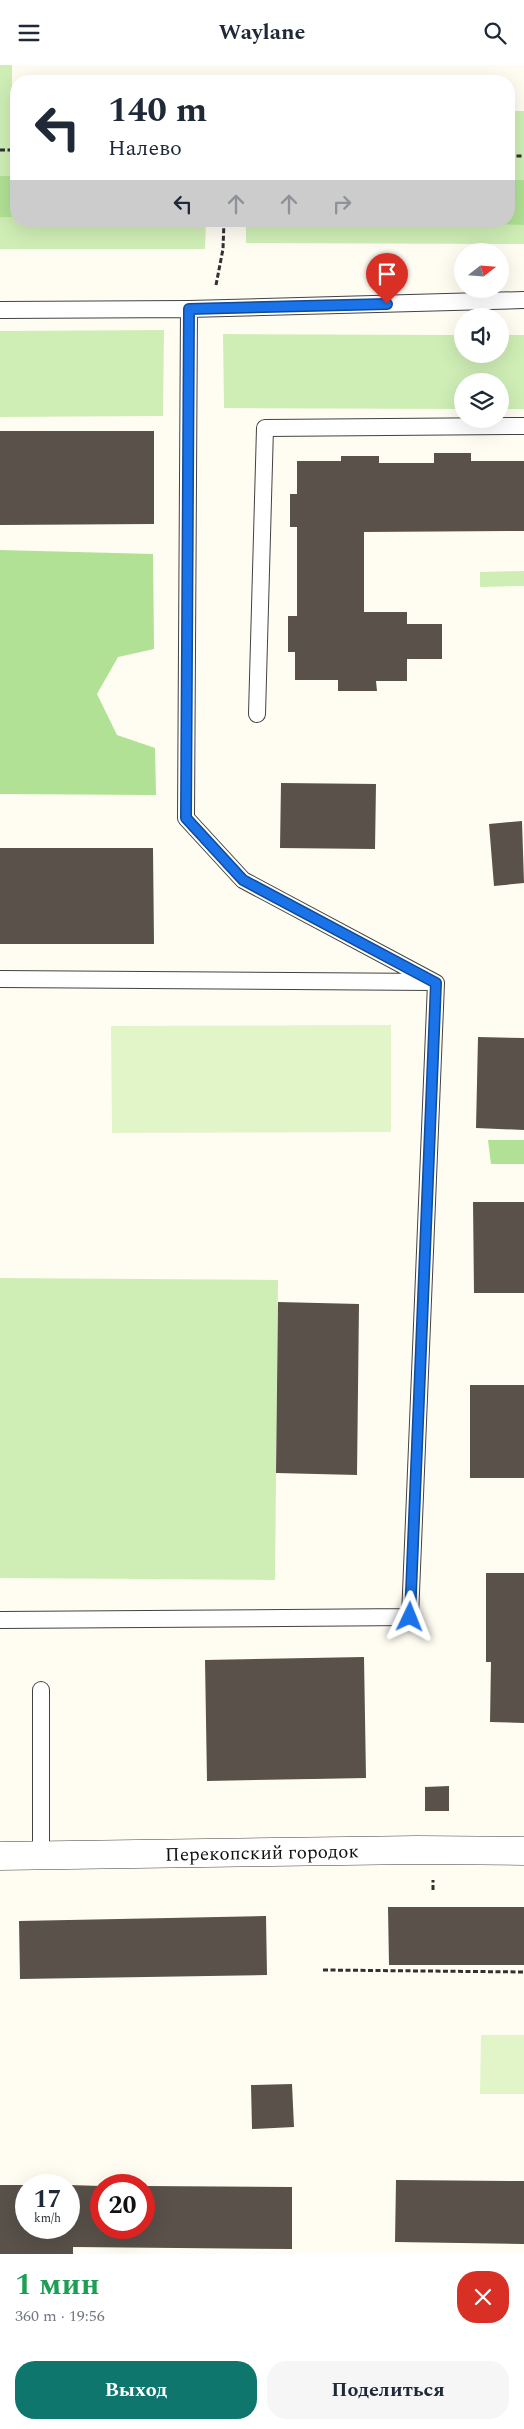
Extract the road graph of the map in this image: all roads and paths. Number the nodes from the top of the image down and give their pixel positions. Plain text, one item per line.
1 (224, 227) edge
2 (524, 300) edge
3 (189, 309) junction
4 (212, 309) junction
5 (0, 310) edge
6 (524, 426) edge
7 (257, 714) dead end
8 (0, 979) edge
9 (436, 983) junction
10 (0, 1620) edge
11 (41, 1690) dead end
12 (524, 1851) edge
13 (41, 1855) junction
14 (0, 1856) edge
15 (323, 1970) dead end
16 (524, 1972) edge

1 - 4 path
2 - 4 lane
3 - 4 lane
3 - 5 lane
3 - 9 lane
6 - 7 lane
8 - 9 lane
9 - 10 lane
11 - 13 lane
12 - 13 street, Перекопский городок
13 - 14 street, Перекопский городок
15 - 16 path

